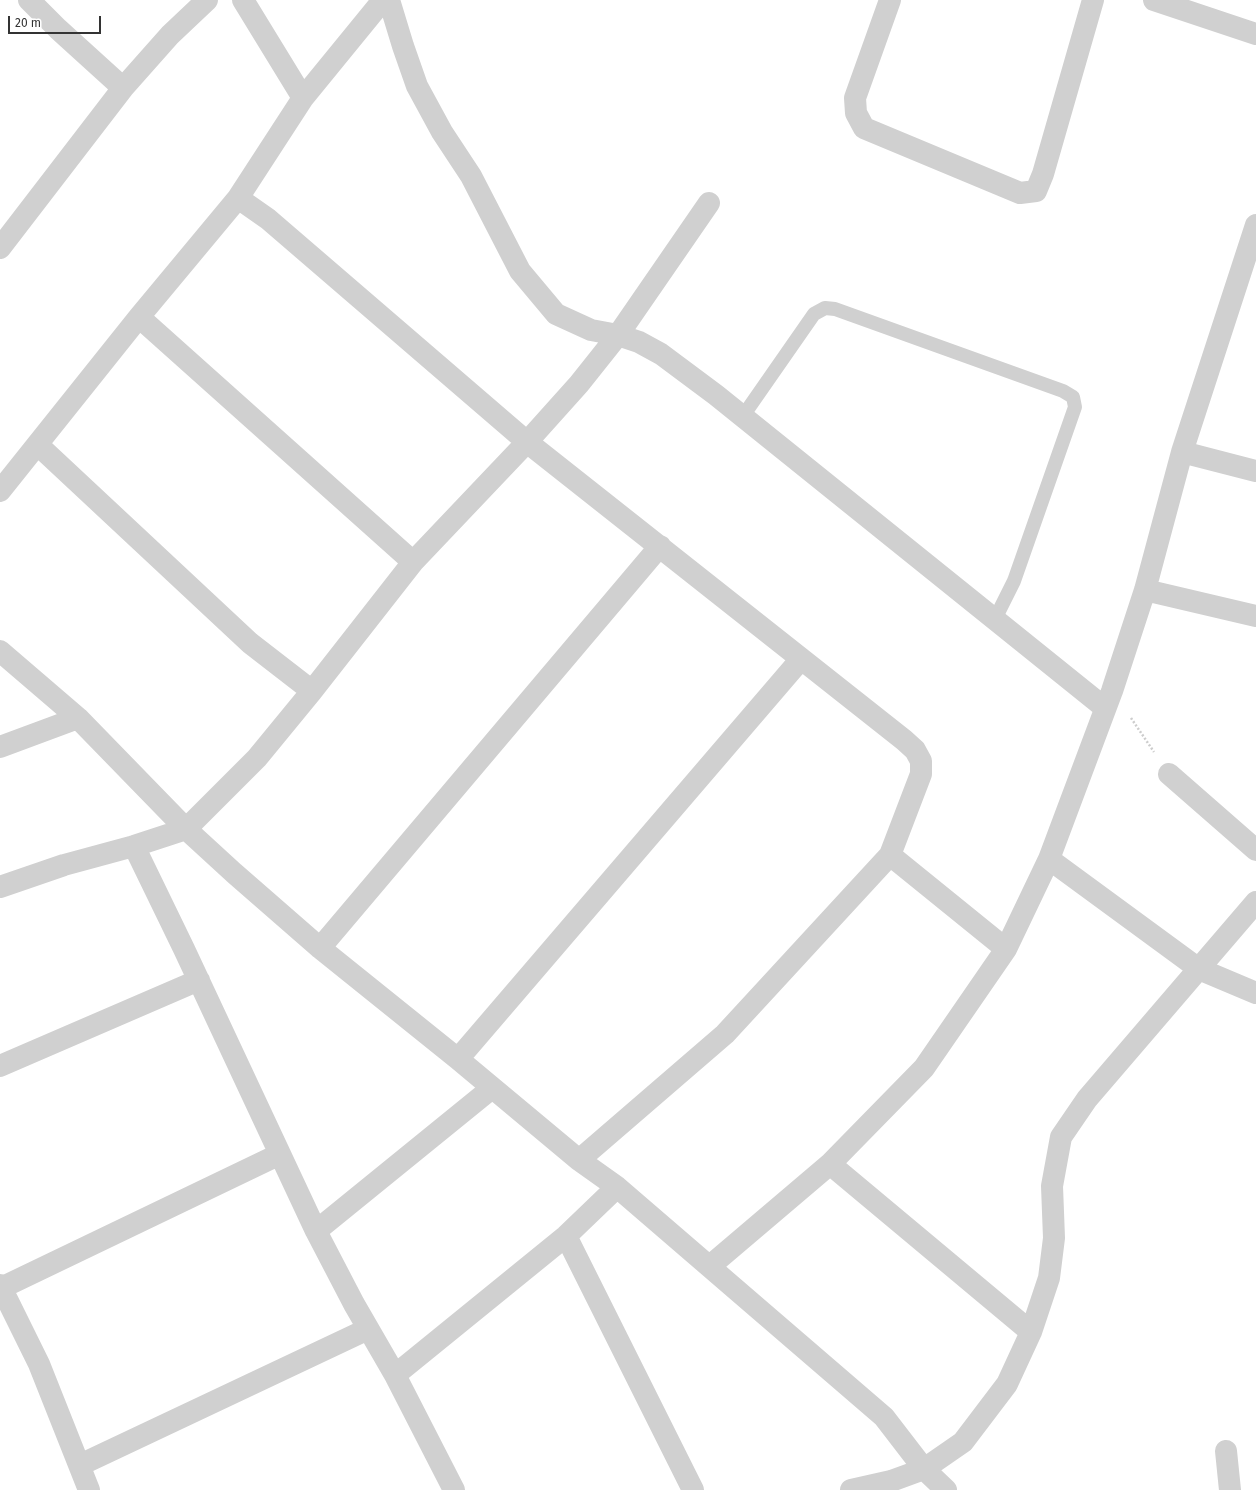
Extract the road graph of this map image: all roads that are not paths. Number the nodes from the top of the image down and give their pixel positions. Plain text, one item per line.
1 (29, 0) edge
2 (207, 0) edge
3 (243, 0) edge
4 (383, 0) edge
5 (389, 0) edge
6 (890, 0) edge
7 (1093, 0) edge
8 (1154, 0) edge
9 (1176, 4) edge
10 (1256, 34) edge
11 (123, 88) junction
12 (304, 98) junction
13 (238, 198) junction
14 (709, 202) dead end
15 (1256, 224) edge
16 (0, 248) edge
17 (139, 317) junction
18 (618, 335) junction
19 (743, 416) junction
20 (527, 442) junction
21 (38, 445) junction
22 (1182, 452) junction
23 (1256, 471) edge
24 (0, 491) edge
25 (660, 546) junction
26 (413, 562) junction
27 (1145, 590) junction
28 (1256, 616) edge
29 (994, 619) junction
30 (0, 651) edge
31 (801, 659) junction
32 (312, 692) junction
33 (1109, 700) junction
34 (78, 718) junction
35 (0, 747) edge
36 (1169, 774) road end
37 (186, 829) junction
38 (134, 846) junction
39 (1256, 850) edge
40 (890, 855) junction
41 (1049, 859) junction
42 (0, 887) edge
43 (1256, 902) edge
44 (320, 948) junction
45 (1006, 949) junction
46 (1199, 969) junction
47 (199, 980) junction
48 (1256, 993) edge
49 (458, 1059) junction
50 (0, 1066) edge
51 (492, 1088) junction
52 (280, 1154) junction
53 (579, 1160) junction
54 (830, 1164) junction
55 (618, 1187) junction
56 (316, 1231) junction
57 (566, 1236) junction
58 (710, 1266) junction
59 (1, 1286) edge
60 (368, 1329) junction
61 (1031, 1332) junction
62 (395, 1375) junction
63 (1226, 1451) dead end
64 (80, 1465) junction
65 (924, 1469) junction
66 (89, 1490) edge
67 (454, 1490) edge
68 (693, 1490) edge
69 (850, 1490) edge
70 (946, 1490) edge
71 (1230, 1490) edge

1 - 11 street
2 - 11 street
3 - 12 street
4 - 12 street
5 - 18 street
6 - 7 street
8 - 9 street
9 - 10 street
11 - 16 street
12 - 13 street
13 - 17 street
13 - 20 street
14 - 18 street
15 - 22 street
17 - 21 street
17 - 26 street
18 - 19 street
18 - 20 street
19 - 29 street
19 - 29 lane
20 - 25 street
20 - 26 street
21 - 24 street
21 - 32 street
22 - 23 street
22 - 27 street
25 - 31 street
25 - 44 street
26 - 32 street
27 - 28 street
27 - 33 street
29 - 33 street
30 - 34 street
31 - 40 street
31 - 49 street
32 - 37 street
33 - 41 street
34 - 35 street
34 - 37 street
36 - 39 street
37 - 38 street
37 - 44 street
38 - 42 street
38 - 47 street
40 - 45 street
40 - 53 street
41 - 45 street
41 - 46 street
43 - 46 street
44 - 49 street
45 - 54 street
46 - 48 street
46 - 61 street
47 - 50 street
47 - 52 street
49 - 51 street
51 - 53 street
51 - 56 street
52 - 56 street
52 - 59 street
53 - 55 street
54 - 58 street
54 - 61 street
55 - 57 street
55 - 58 street
56 - 60 street
57 - 62 street
57 - 68 street
58 - 65 street
59 - 64 street
60 - 62 street
60 - 64 street
61 - 65 street
62 - 67 street
63 - 71 street
64 - 66 street
65 - 69 street
65 - 70 street

